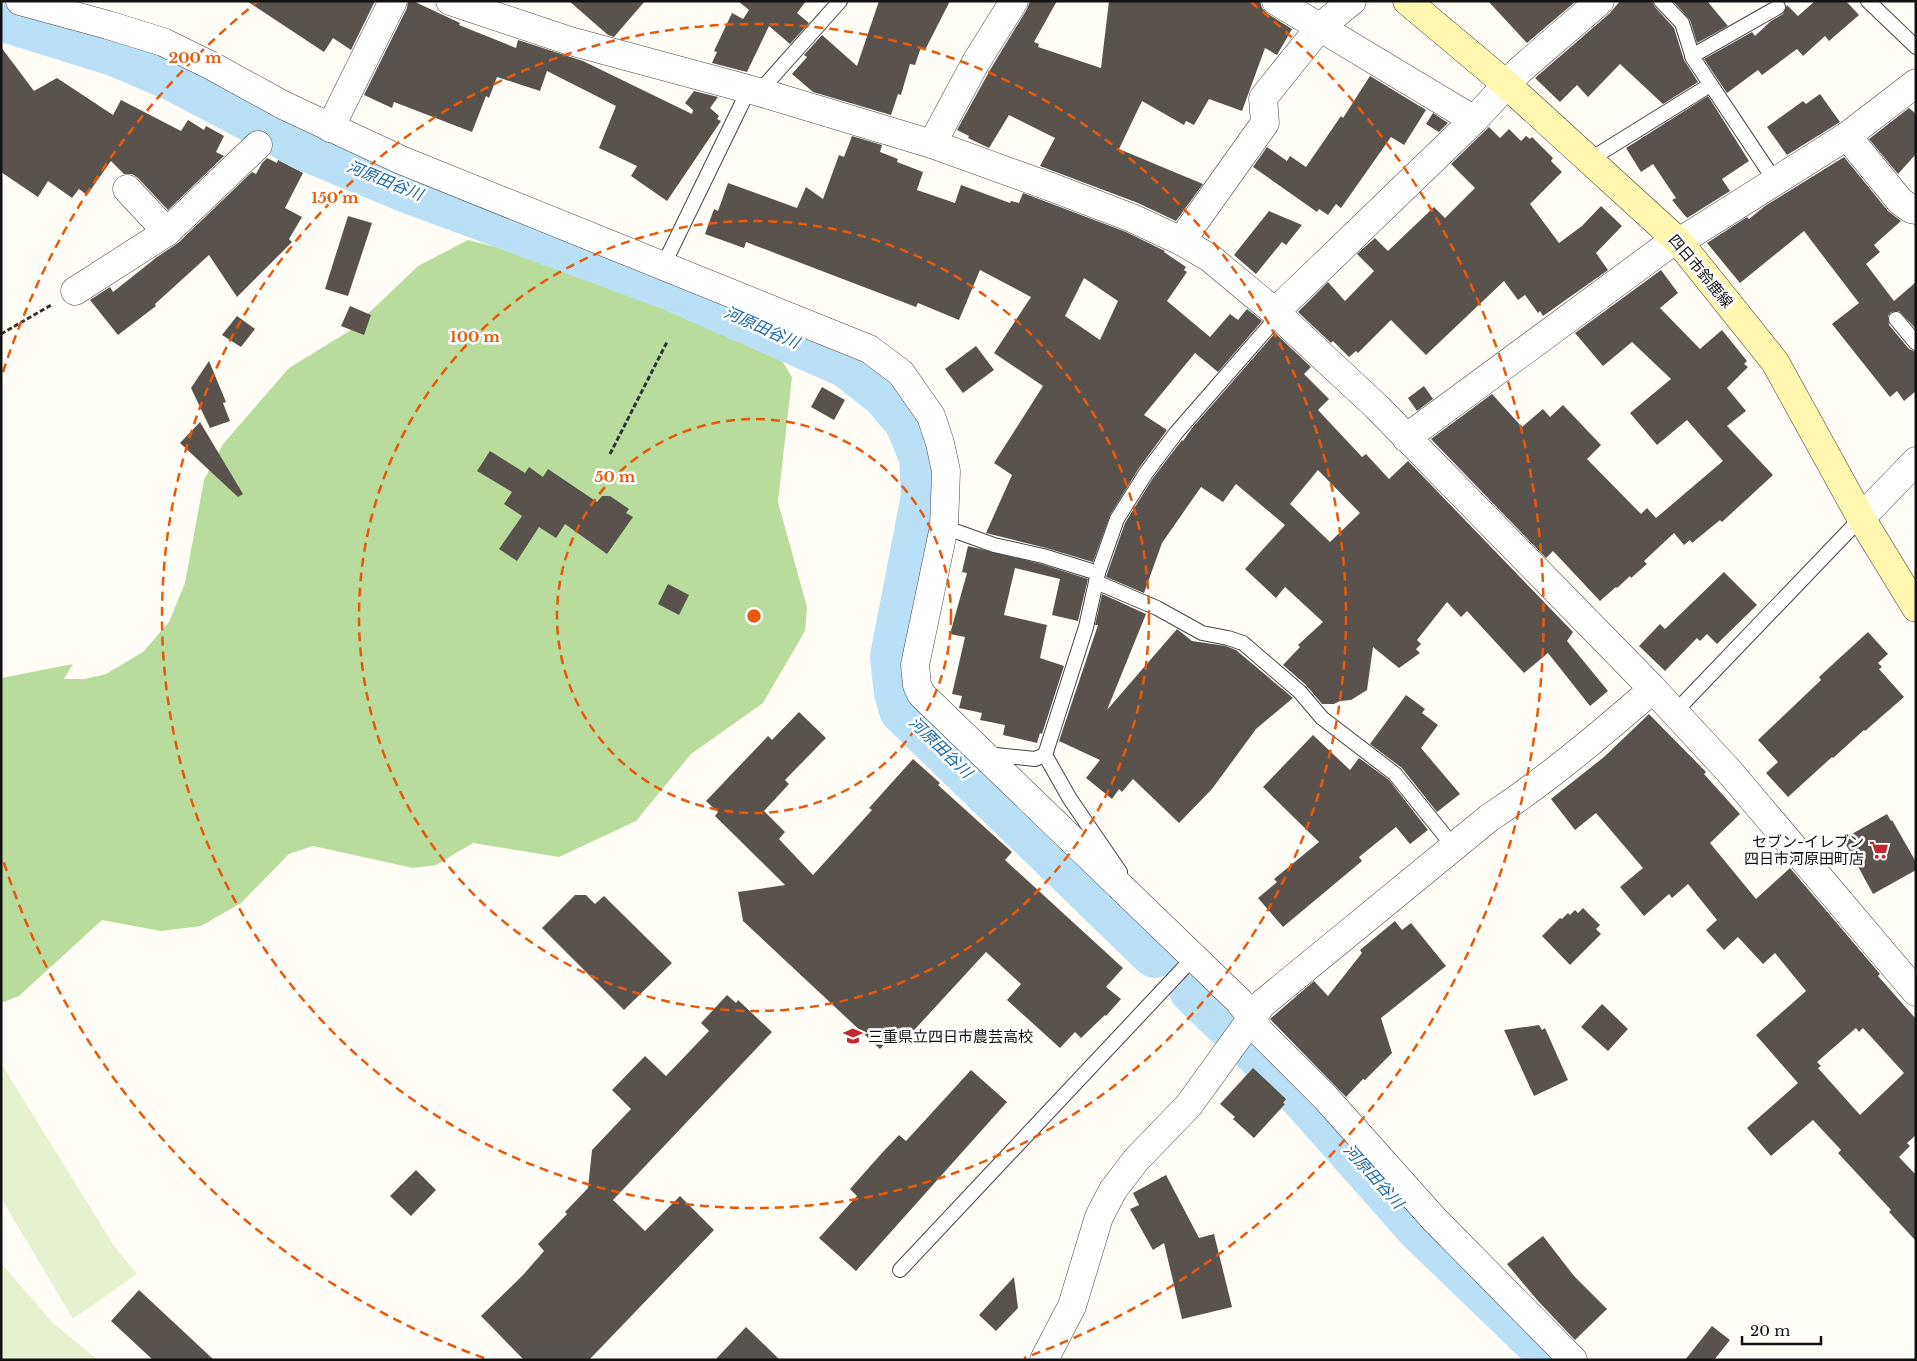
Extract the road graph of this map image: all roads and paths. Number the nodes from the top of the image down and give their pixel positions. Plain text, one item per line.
1 (20, 1) edge
2 (393, 1) edge
3 (450, 1) edge
4 (840, 1) edge
5 (1014, 1) edge
6 (1276, 1) edge
7 (1352, 1) edge
8 (1407, 1) edge
9 (1600, 1) edge
10 (1661, 1) edge
11 (1868, 1) edge
12 (1778, 7) dead end
13 (1320, 27) junction
14 (1916, 47) edge
15 (1692, 56) junction
16 (1916, 83) edge
17 (1506, 84) junction
18 (1710, 85) junction
19 (754, 91) junction
20 (1474, 120) junction
21 (330, 128) junction
22 (1847, 136) junction
23 (932, 144) junction
24 (258, 145) dead end
25 (1589, 160) junction
26 (1775, 181) junction
27 (127, 189) dead end
28 (1916, 210) edge
29 (167, 232) junction
30 (1180, 241) junction
31 (1678, 241) junction
32 (664, 266) junction
33 (75, 291) joint
34 (1277, 313) junction
35 (1896, 319) dead end
36 (1, 334) edge
37 (667, 342) dead end
38 (1916, 343) edge
39 (1406, 438) junction
40 (610, 454) dead end
41 (1916, 461) edge
42 (1862, 518) junction
43 (944, 527) junction
44 (1097, 578) junction
45 (1916, 608) edge
46 (1653, 689) junction
47 (1675, 712) junction
48 (983, 754) junction
49 (1045, 755) junction
50 (1454, 847) junction
51 (1150, 915) junction
52 (1194, 957) junction
53 (1911, 977) edge
54 (1243, 1030) junction
55 (900, 1270) dead end
56 (1044, 1360) edge
57 (1573, 1360) edge

1 - 21 street
2 - 21 street
3 - 19 street
4 - 19 lane
5 - 23 street
6 - 13 street
7 - 13 street
8 - 17 main road, 四日市鈴鹿線
9 - 17 street
10 - 15 lane
11 - 14 lane
12 - 15 lane
13 - 20 street
13 - 30 street
15 - 18 lane
16 - 22 street
17 - 20 street
17 - 25 main road, 四日市鈴鹿線
18 - 25 lane
18 - 26 lane
19 - 23 street
19 - 32 lane
20 - 34 street
21 - 32 street
22 - 26 street
22 - 28 street
23 - 30 street
24 - 29 street
25 - 31 main road, 四日市鈴鹿線
26 - 31 street
27 - 29 street
29 - 33 street
30 - 34 street
31 - 39 street
31 - 42 main road, 四日市鈴鹿線
32 - 43 street
33 - 36 path
34 - 39 street
34 - 44 lane
35 - 38 lane
37 - 40 path
39 - 46 street
41 - 42 street
42 - 45 main road, 四日市鈴鹿線
42 - 47 lane
43 - 44 lane
43 - 48 street
44 - 49 lane
44 - 50 lane
46 - 47 street
46 - 50 street
47 - 53 street
48 - 49 lane
48 - 51 street
49 - 51 lane
50 - 54 street
51 - 52 street
52 - 54 street
52 - 55 lane
54 - 56 street
54 - 57 street

